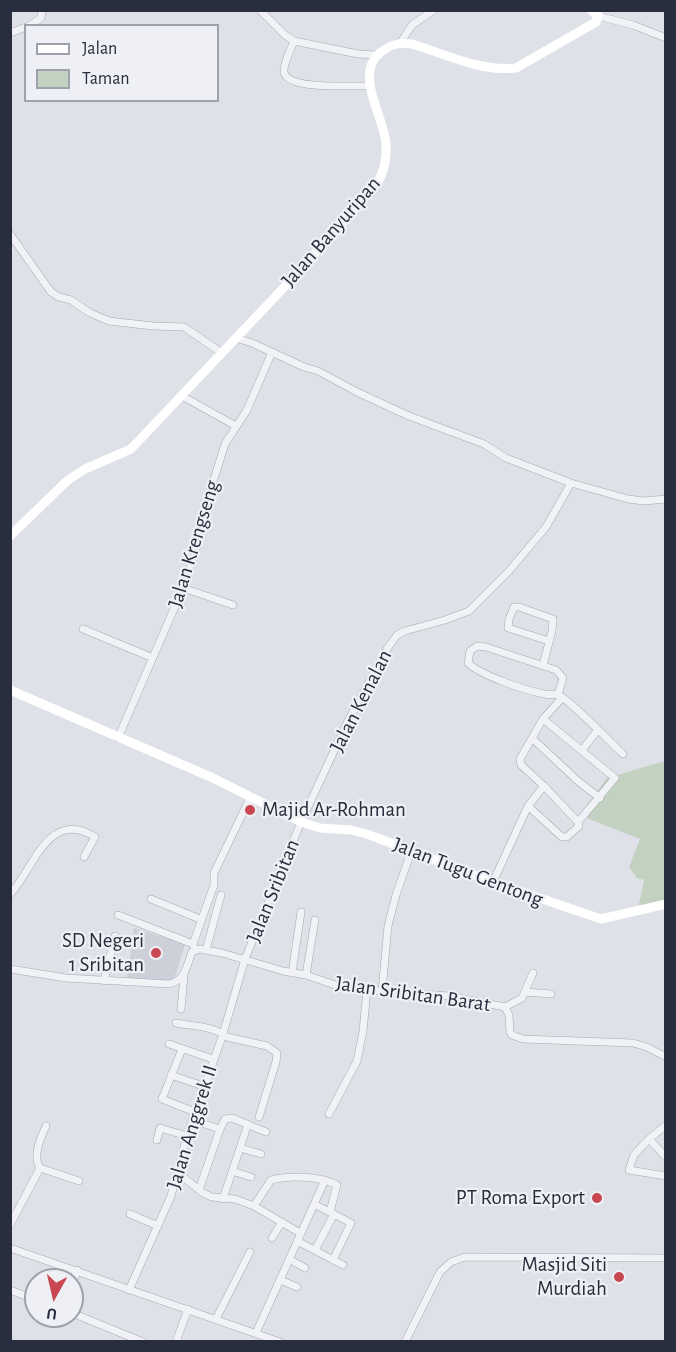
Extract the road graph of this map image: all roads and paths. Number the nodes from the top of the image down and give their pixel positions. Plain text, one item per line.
1 (42, 10) edge
2 (260, 10) edge
3 (434, 10) edge
4 (597, 12) edge
5 (30, 24) edge
6 (24, 27) edge
7 (10, 33) edge
8 (666, 38) edge
9 (294, 40) junction
10 (400, 42) junction
11 (377, 55) junction
12 (369, 86) junction
13 (10, 234) edge
14 (236, 338) junction
15 (272, 352) junction
16 (222, 353) junction
17 (182, 396) junction
18 (236, 426) junction
19 (571, 483) junction
20 (666, 499) edge
21 (10, 536) edge
22 (183, 588) junction
23 (233, 605) dead end
24 (83, 629) dead end
25 (549, 641) junction
26 (153, 658) junction
27 (543, 665) junction
28 (10, 690) edge
29 (560, 696) junction
30 (543, 719) junction
31 (597, 731) junction
32 (118, 738) junction
33 (533, 739) junction
34 (582, 750) junction
35 (623, 754) dead end
36 (544, 786) junction
37 (251, 796) junction
38 (600, 798) junction
39 (528, 806) junction
40 (301, 822) junction
41 (579, 822) junction
42 (411, 852) junction
43 (84, 857) dead end
44 (493, 882) junction
45 (10, 894) edge
46 (221, 895) dead end
47 (151, 899) dead end
48 (666, 904) edge
49 (205, 906) junction
50 (216, 910) junction
51 (301, 912) dead end
52 (117, 915) dead end
53 (200, 920) junction
54 (315, 921) dead end
55 (115, 936) dead end
56 (194, 947) junction
57 (206, 950) junction
58 (245, 959) junction
59 (10, 969) edge
60 (292, 973) junction
61 (533, 973) dead end
62 (306, 975) junction
63 (184, 976) junction
64 (104, 981) junction
65 (367, 990) junction
66 (382, 991) junction
67 (526, 992) junction
68 (551, 994) dead end
69 (505, 1007) junction
70 (181, 1010) dead end
71 (176, 1023) dead end
72 (223, 1034) junction
73 (169, 1044) dead end
74 (182, 1049) junction
75 (666, 1057) edge
76 (213, 1059) junction
77 (171, 1075) junction
78 (203, 1086) junction
79 (195, 1112) junction
80 (329, 1114) dead end
81 (258, 1117) dead end
82 (192, 1120) junction
83 (248, 1124) junction
84 (46, 1125) dead end
85 (666, 1125) edge
86 (220, 1129) junction
87 (266, 1132) dead end
88 (187, 1136) junction
89 (649, 1139) junction
90 (157, 1140) dead end
91 (240, 1148) junction
92 (261, 1154) dead end
93 (666, 1157) edge
94 (40, 1168) junction
95 (232, 1171) junction
96 (177, 1172) junction
97 (666, 1176) edge
98 (251, 1177) dead end
99 (325, 1180) junction
100 (79, 1181) dead end
101 (199, 1190) junction
102 (223, 1198) junction
103 (314, 1204) junction
104 (254, 1206) junction
105 (332, 1213) junction
106 (130, 1214) dead end
107 (282, 1222) junction
108 (10, 1225) edge
109 (158, 1226) junction
110 (300, 1233) junction
111 (272, 1238) dead end
112 (297, 1241) junction
113 (10, 1248) edge
114 (315, 1251) junction
115 (250, 1252) dead end
116 (666, 1258) edge
117 (289, 1259) junction
118 (333, 1260) junction
119 (343, 1265) dead end
120 (71, 1268) edge
121 (306, 1268) dead end
122 (84, 1273) edge
123 (280, 1280) junction
124 (297, 1287) dead end
125 (129, 1290) junction
126 (188, 1309) junction
127 (84, 1318) edge
128 (216, 1319) junction
129 (256, 1333) junction
130 (143, 1341) edge
131 (176, 1341) edge
132 (280, 1341) edge
133 (405, 1341) edge

1 - 5 street
2 - 9 street
3 - 10 street
4 - 8 street
4 - 10 street
6 - 7 street
9 - 11 street
9 - 12 street
10 - 11 street
11 - 12 street
12 - 14 street, Jalan Banyuripan
13 - 16 street
14 - 15 street
14 - 16 street, Jalan Banyuripan
15 - 18 street, Jalan Krengseng
15 - 19 street
16 - 17 street, Jalan Banyuripan
17 - 18 street
17 - 21 street, Jalan Banyuripan
18 - 22 street, Jalan Krengseng
19 - 20 street
19 - 40 street, Jalan Kenalan
22 - 23 street
22 - 26 street, Jalan Krengseng
24 - 26 street
25 - 25 street
25 - 27 street
26 - 32 street, Jalan Krengseng
27 - 29 street
27 - 29 street
28 - 32 street, Jalan Tugu Gentong
29 - 30 street
29 - 31 street
30 - 33 street
30 - 34 street
31 - 34 street
31 - 35 street
32 - 37 street, Jalan Tugu Gentong
33 - 36 street
33 - 38 street
34 - 38 street
36 - 39 street
36 - 41 street
37 - 40 street, Jalan Tugu Gentong
37 - 49 street
38 - 41 street
39 - 41 street
39 - 44 street
40 - 42 street, Jalan Tugu Gentong
40 - 58 street, Jalan Sribitan
42 - 44 street, Jalan Tugu Gentong
42 - 66 street
43 - 45 street
44 - 48 street, Jalan Tugu Gentong
46 - 50 street
47 - 53 street
49 - 50 street
49 - 53 street
50 - 57 street
51 - 60 street
52 - 56 street
53 - 56 street
54 - 62 street
55 - 64 street
56 - 57 street, Jalan Sribitan Barat
56 - 63 street
57 - 58 street, Jalan Sribitan Barat
58 - 60 street, Jalan Sribitan Barat
58 - 72 street, Jalan Anggrek II
59 - 64 street
60 - 62 street, Jalan Sribitan Barat
61 - 67 street
62 - 65 street, Jalan Sribitan Barat
63 - 64 street
63 - 70 street
65 - 66 street, Jalan Sribitan Barat
65 - 80 street
66 - 69 street, Jalan Sribitan Barat
67 - 68 street
67 - 69 street
69 - 75 street, Jalan Sribitan Barat
71 - 72 street
72 - 76 street, Jalan Anggrek II
72 - 81 street
73 - 74 street
74 - 76 street
74 - 77 street
76 - 78 street, Jalan Anggrek II
77 - 78 street
77 - 79 street
78 - 79 street, Jalan Anggrek II
79 - 82 street, Jalan Anggrek II
82 - 86 street
82 - 88 street, Jalan Anggrek II
83 - 86 street
83 - 87 street
83 - 91 street
84 - 94 street
85 - 89 street
86 - 101 street
88 - 90 street
88 - 96 street, Jalan Anggrek II
89 - 93 street
89 - 97 street
91 - 92 street
91 - 95 street
94 - 100 street
94 - 108 street
95 - 98 street
95 - 102 street
96 - 101 street
96 - 109 street, Jalan Anggrek II
99 - 103 street
99 - 104 street
99 - 105 street
101 - 102 street
102 - 104 street
103 - 105 street
103 - 110 street
104 - 107 street
105 - 114 street
105 - 118 street
106 - 109 street
107 - 110 street
107 - 111 street
109 - 125 street, Jalan Anggrek II
110 - 112 street
112 - 114 street
112 - 117 street
113 - 120 street
114 - 118 street
115 - 128 street
116 - 133 street
117 - 121 street
117 - 123 street
118 - 119 street
122 - 125 street
123 - 124 street
123 - 129 street
125 - 126 street
126 - 128 street
126 - 131 street
127 - 130 street
128 - 129 street
129 - 132 street

